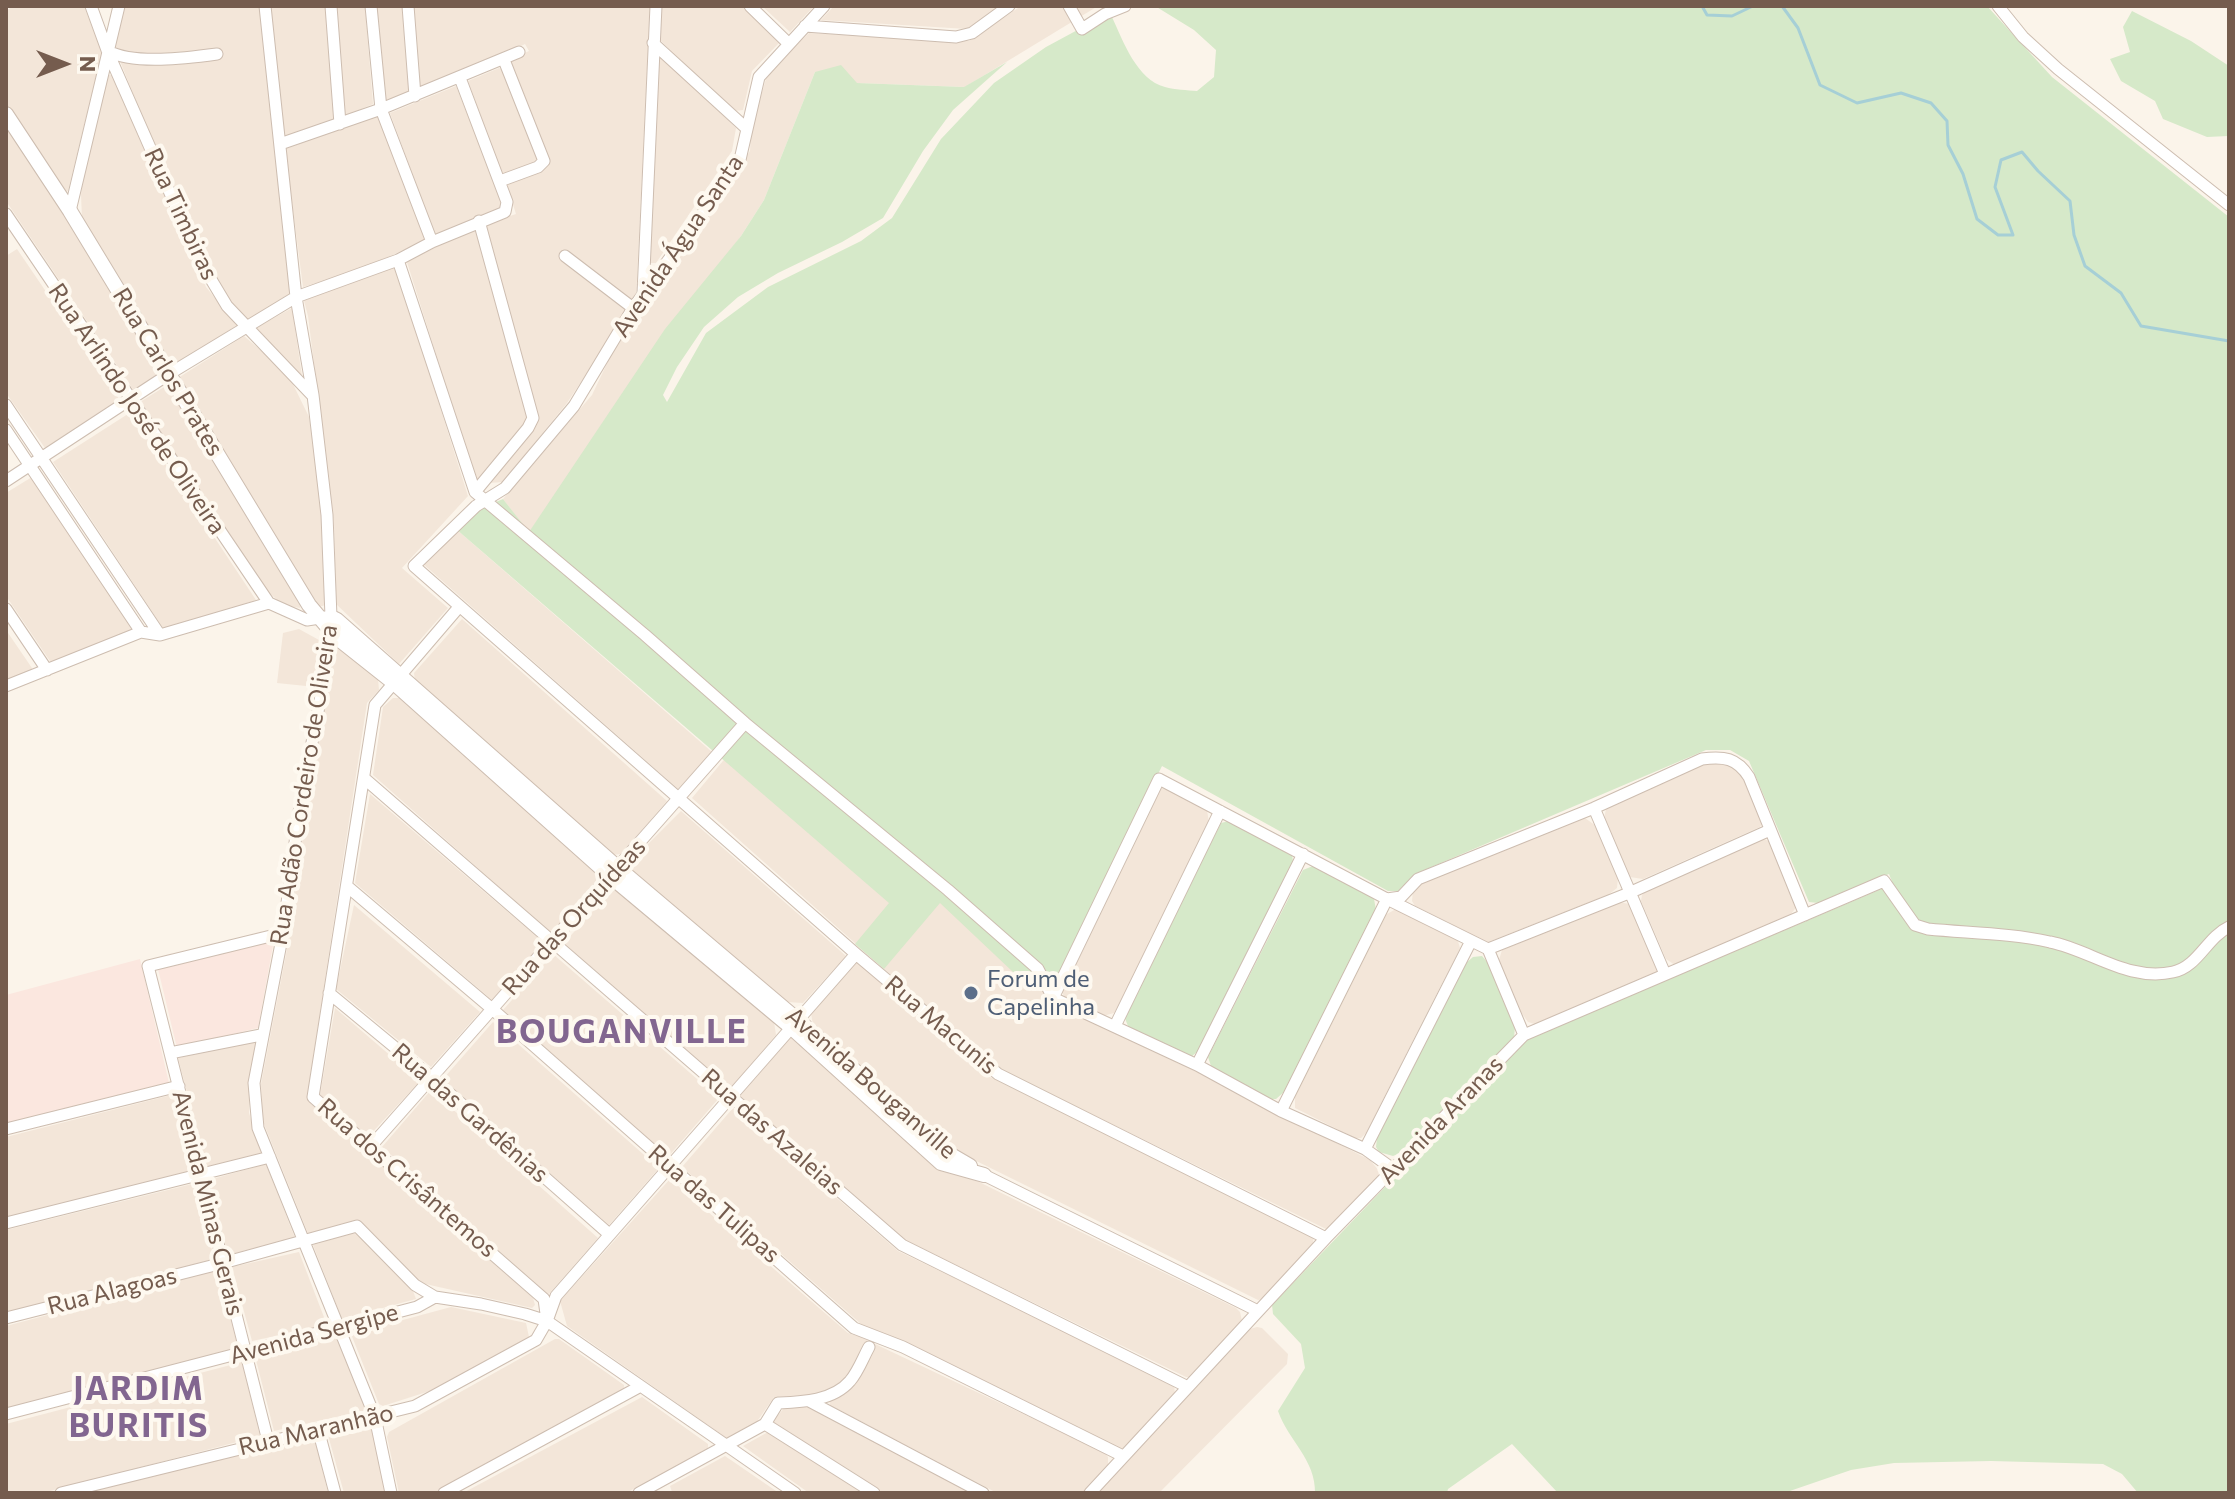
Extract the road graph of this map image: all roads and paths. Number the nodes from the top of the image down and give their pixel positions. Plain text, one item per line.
1 (91, 6) edge
2 (119, 6) edge
3 (265, 6) edge
4 (331, 6) edge
5 (371, 6) edge
6 (408, 6) edge
7 (656, 6) edge
8 (750, 6) edge
9 (824, 6) edge
10 (1009, 6) edge
11 (1069, 6) edge
12 (1125, 6) edge
13 (1998, 6) edge
14 (805, 26) junction
15 (653, 43) junction
16 (789, 44) junction
17 (107, 50) junction
18 (519, 52) dead end
19 (217, 54) dead end
20 (504, 60) junction
21 (460, 78) junction
22 (415, 96) junction
23 (381, 109) junction
24 (6, 114) edge
25 (340, 124) junction
26 (746, 128) junction
27 (280, 144) junction
28 (500, 181) junction
29 (2229, 205) edge
30 (70, 211) junction
31 (6, 214) edge
32 (479, 221) junction
33 (19, 233) junction
34 (6, 242) edge
35 (432, 242) junction
36 (565, 256) dead end
37 (398, 260) junction
38 (643, 294) junction
39 (296, 297) junction
40 (633, 308) junction
41 (246, 328) junction
42 (169, 374) junction
43 (313, 395) junction
44 (130, 399) junction
45 (6, 405) edge
46 (6, 430) edge
47 (42, 458) junction
48 (30, 465) junction
49 (6, 481) edge
50 (480, 496) junction
51 (269, 603) junction
52 (459, 607) junction
53 (6, 609) edge
54 (326, 621) junction
55 (141, 632) junction
56 (160, 635) junction
57 (47, 670) junction
58 (397, 679) junction
59 (6, 686) edge
60 (745, 723) junction
61 (365, 779) junction
62 (680, 799) junction
63 (1594, 808) junction
64 (1220, 811) junction
65 (1770, 830) junction
66 (1303, 854) junction
67 (614, 871) junction
68 (348, 887) junction
69 (1629, 893) junction
70 (1387, 899) junction
71 (1805, 915) junction
72 (2229, 927) edge
73 (283, 933) junction
74 (1471, 941) junction
75 (552, 942) junction
76 (1488, 949) junction
77 (856, 954) junction
78 (1665, 974) junction
79 (329, 993) junction
80 (1053, 998) junction
81 (491, 1008) junction
82 (796, 1025) junction
83 (1115, 1026) junction
84 (261, 1035) junction
85 (1524, 1035) junction
86 (170, 1053) junction
87 (1197, 1065) junction
88 (432, 1078) junction
89 (179, 1086) junction
90 (732, 1098) junction
91 (1281, 1111) junction
92 (6, 1129) edge
93 (371, 1146) junction
94 (1365, 1149) junction
95 (270, 1157) junction
96 (670, 1167) junction
97 (1393, 1169) junction
98 (201, 1174) junction
99 (984, 1175) joint
100 (6, 1223) edge
101 (609, 1234) junction
102 (1326, 1238) junction
103 (303, 1242) junction
104 (223, 1263) junction
105 (435, 1297) junction
106 (1258, 1311) junction
107 (6, 1318) edge
108 (547, 1321) junction
109 (339, 1327) junction
110 (869, 1347) dead end
111 (245, 1352) junction
112 (639, 1387) junction
113 (1188, 1387) junction
114 (809, 1401) junction
115 (6, 1414) edge
116 (375, 1417) junction
117 (765, 1424) junction
118 (318, 1429) junction
119 (268, 1441) junction
120 (726, 1445) junction
121 (1123, 1456) junction
122 (653, 1485) junction
123 (61, 1493) edge
124 (335, 1493) edge
125 (391, 1493) edge
126 (444, 1493) edge
127 (639, 1493) edge
128 (665, 1493) edge
129 (795, 1493) edge
130 (874, 1493) edge
131 (983, 1493) edge
132 (1090, 1493) edge

1 - 17 street, Rua Timbiras
2 - 17 street
3 - 27 street, Rua Adão Cordeiro de Oliveira
4 - 25 street
5 - 23 street
6 - 22 street
7 - 15 street
8 - 16 street
9 - 14 street, Avenida Água Santa
10 - 14 street
11 - 12 street
13 - 29 street
14 - 16 street, Avenida Água Santa
15 - 26 street
15 - 38 street
16 - 26 street, Avenida Água Santa
17 - 19 street
17 - 30 street
17 - 41 street, Rua Timbiras
18 - 20 street
20 - 21 street
20 - 28 street
21 - 22 street
21 - 28 street
22 - 23 street
23 - 25 street
23 - 35 street
24 - 30 street, Rua Carlos Prates
25 - 27 street
26 - 38 street, Avenida Água Santa
27 - 39 street, Rua Adão Cordeiro de Oliveira
28 - 32 street
30 - 42 street, Rua Carlos Prates
31 - 33 street, Rua Arlindo José de Oliveira
32 - 35 street
32 - 50 street
33 - 34 street
33 - 44 street, Rua Arlindo José de Oliveira
35 - 37 street
36 - 40 street
37 - 39 street
37 - 50 street
38 - 40 street, Avenida Água Santa
39 - 41 street
39 - 43 street, Rua Adão Cordeiro de Oliveira
40 - 50 street, Avenida Água Santa
41 - 42 street
41 - 43 street, Rua Timbiras
42 - 44 street
42 - 54 street, Rua Carlos Prates
43 - 54 street, Rua Adão Cordeiro de Oliveira
44 - 47 street
44 - 51 street, Rua Arlindo José de Oliveira
45 - 47 street
46 - 48 street
47 - 48 street
47 - 56 street
48 - 49 street
48 - 55 street
50 - 52 street, Rua Macunis
50 - 60 street
51 - 54 street
51 - 56 street
52 - 58 street, Rua dos Crisântemos
52 - 62 street, Rua Macunis
53 - 57 street
54 - 58 street, Avenida Bouganville
54 - 73 street, Rua Adão Cordeiro de Oliveira
55 - 56 street
55 - 57 street
57 - 59 street
58 - 61 street, Rua dos Crisântemos
58 - 67 street, Avenida Bouganville
60 - 62 street, Rua das Orquídeas
60 - 80 street
61 - 68 street, Rua dos Crisântemos
61 - 75 street, Rua das Azaleias
62 - 67 street, Rua das Orquídeas
62 - 77 street, Rua Macunis
63 - 65 street
63 - 69 street
63 - 70 street
64 - 66 street
64 - 80 street
64 - 83 street
65 - 69 street
65 - 71 street
66 - 70 street
66 - 87 street
67 - 75 street, Rua das Orquídeas
67 - 82 street, Avenida Bouganville
68 - 79 street, Rua dos Crisântemos
68 - 81 street, Rua das Tulipas
69 - 76 street
69 - 78 street
70 - 74 street
70 - 91 street
71 - 72 street, Avenida Aranas
71 - 78 street, Avenida Aranas
73 - 84 street, Rua Adão Cordeiro de Oliveira
73 - 86 street, Avenida Minas Gerais
74 - 76 street
74 - 94 street
75 - 81 street, Rua das Orquídeas
75 - 90 street, Rua das Azaleias
76 - 85 street
77 - 82 street, Rua Maranhão
77 - 102 street, Rua Macunis
78 - 85 street, Avenida Aranas
79 - 88 street, Rua das Gardênias
79 - 93 street, Rua dos Crisântemos
80 - 83 street
81 - 88 street, Rua das Orquídeas
81 - 96 street, Rua das Tulipas
82 - 90 street, Rua Maranhão
82 - 99 street, Avenida Bouganville
83 - 87 street
84 - 86 street
84 - 95 street, Rua Adão Cordeiro de Oliveira
85 - 97 street, Avenida Aranas
86 - 89 street, Avenida Minas Gerais
87 - 91 street
88 - 93 street, Rua das Orquídeas
88 - 101 street, Rua das Gardênias
89 - 92 street
89 - 98 street, Avenida Minas Gerais
90 - 96 street, Rua Maranhão
90 - 113 street, Rua das Azaleias
91 - 94 street
93 - 108 street, Rua dos Crisântemos
94 - 97 street
95 - 98 street
95 - 103 street, Rua Adão Cordeiro de Oliveira
96 - 101 street, Rua Maranhão
96 - 121 street, Rua das Tulipas
97 - 102 street, Avenida Aranas
98 - 100 street
98 - 104 street, Avenida Minas Gerais
99 - 106 street
101 - 108 street, Rua Maranhão
102 - 106 street, Avenida Aranas
103 - 104 street, Rua Alagoas
103 - 105 street, Rua Alagoas
103 - 109 street, Rua Adão Cordeiro de Oliveira
104 - 107 street, Rua Alagoas
104 - 111 street, Avenida Minas Gerais
105 - 108 street
105 - 109 street, Avenida Sergipe
106 - 113 street, Avenida Aranas
108 - 112 street, Rua dos Crisântemos
108 - 116 street, Rua Maranhão
109 - 111 street, Avenida Sergipe
109 - 116 street, Rua Adão Cordeiro de Oliveira
110 - 114 street
111 - 115 street, Avenida Sergipe
111 - 119 street, Avenida Minas Gerais
112 - 120 street, Rua dos Crisântemos
112 - 126 street
113 - 121 street, Avenida Aranas
114 - 117 street
114 - 131 street
116 - 118 street, Rua Maranhão
116 - 125 street, Rua Adão Cordeiro de Oliveira
117 - 120 street
117 - 130 street
118 - 119 street, Rua Maranhão
118 - 124 street
119 - 123 street, Rua Maranhão
120 - 122 street
120 - 129 street, Rua dos Crisântemos
121 - 132 street, Avenida Aranas
122 - 127 street
122 - 128 street

